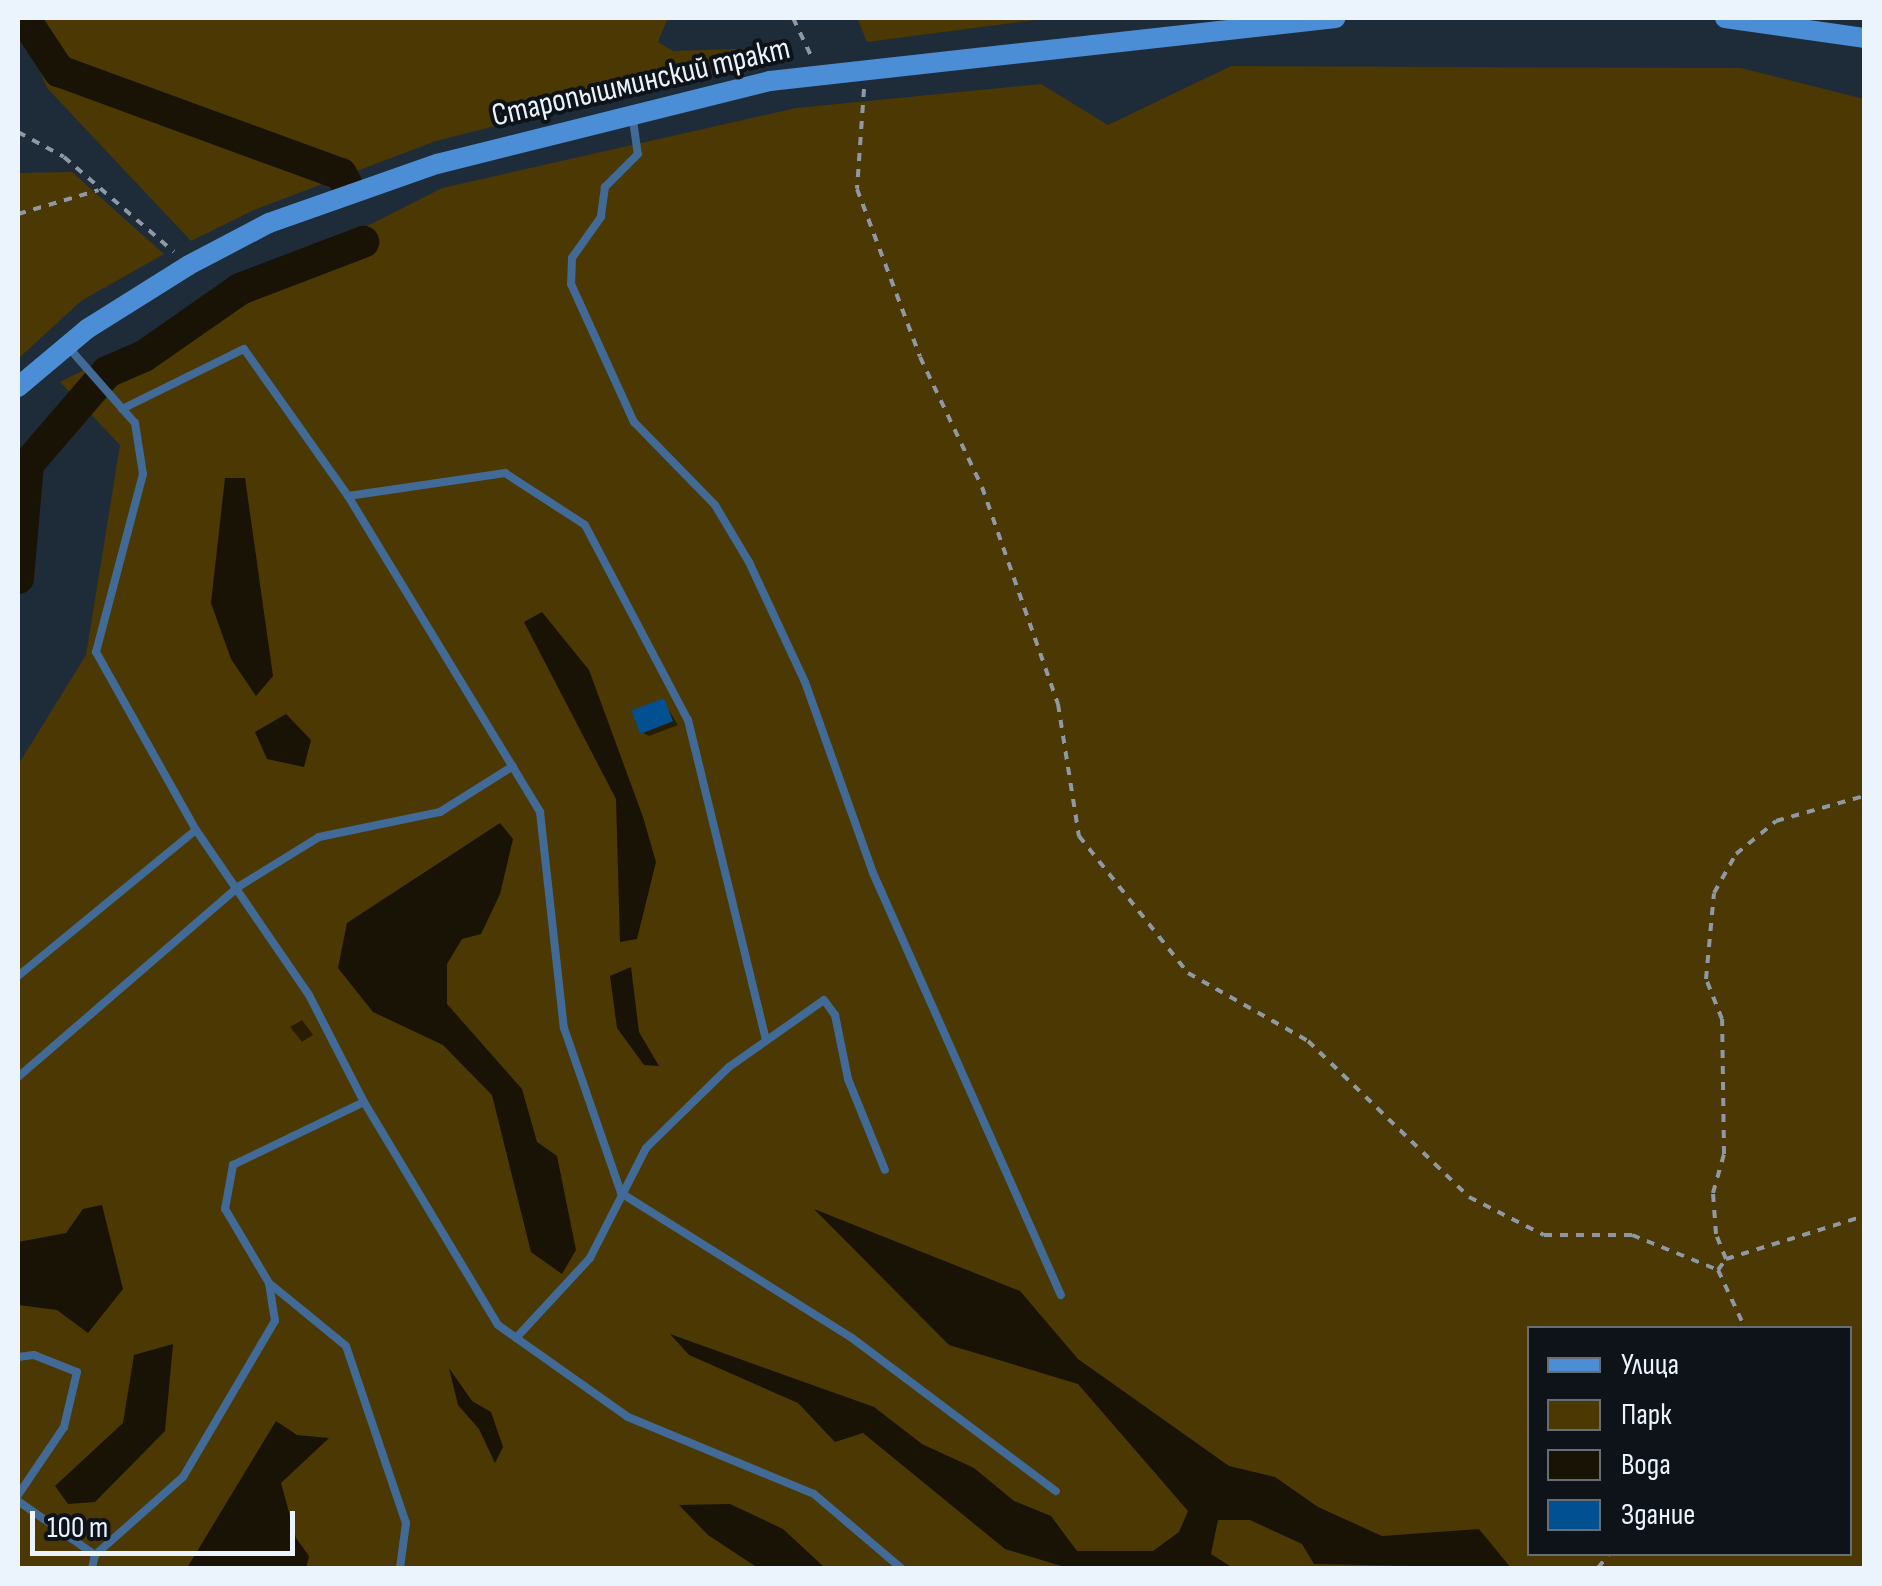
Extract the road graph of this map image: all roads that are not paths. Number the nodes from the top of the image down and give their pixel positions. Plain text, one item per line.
1 (1336, 18) edge
2 (1724, 18) edge
3 (1864, 38) edge
4 (630, 112) junction
5 (68, 347) junction
6 (18, 387) edge
7 (122, 408) junction
8 (348, 496) junction
9 (512, 766) junction
10 (196, 830) junction
11 (238, 887) junction
12 (18, 976) edge
13 (766, 1041) junction
14 (18, 1077) edge
15 (364, 1102) junction
16 (885, 1170) dead end
17 (621, 1193) junction
18 (269, 1283) junction
19 (1061, 1295) dead end
20 (516, 1338) junction
21 (18, 1356) edge
22 (1056, 1491) dead end
23 (18, 1498) edge
24 (95, 1555) junction
25 (92, 1568) edge
26 (400, 1568) edge
27 (901, 1568) edge

1 - 4 street, Старопышминский тракт
2 - 3 street
4 - 5 street, Старопышминский тракт
4 - 19 lane
5 - 6 street, Старопышминский тракт
5 - 7 lane
7 - 8 lane
7 - 10 lane
8 - 9 lane
8 - 13 lane
9 - 11 lane
9 - 17 lane
10 - 11 lane
10 - 12 lane
11 - 14 lane
11 - 15 lane
13 - 16 lane
13 - 17 lane
15 - 18 lane
15 - 20 lane
17 - 20 lane
17 - 22 lane
18 - 24 lane
18 - 26 lane
20 - 27 lane
21 - 23 lane
23 - 24 lane
24 - 25 lane

